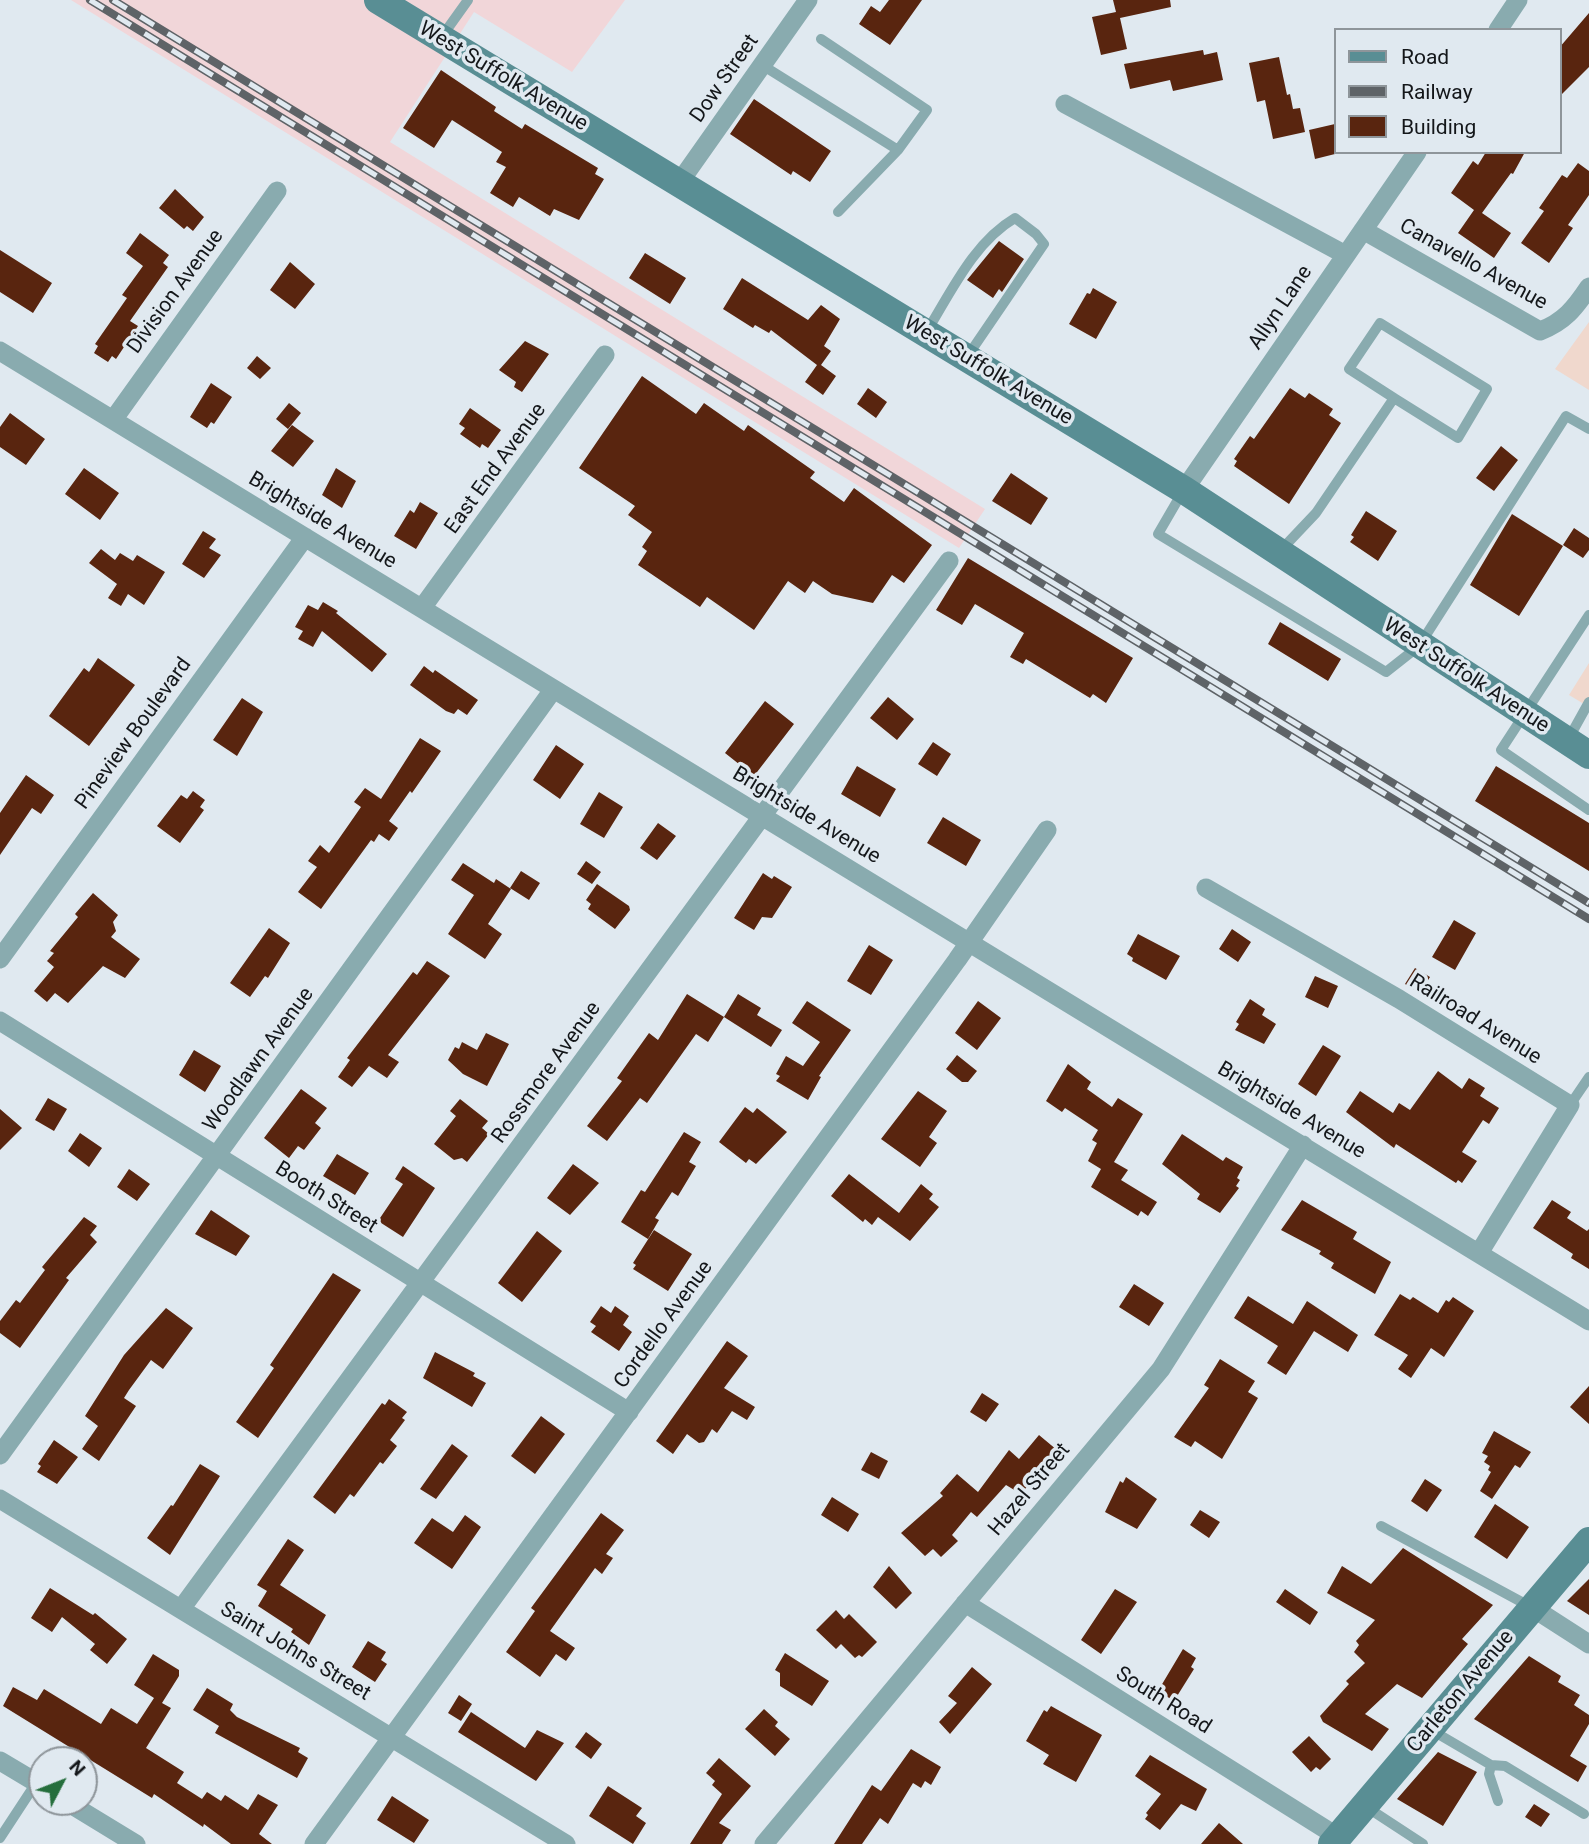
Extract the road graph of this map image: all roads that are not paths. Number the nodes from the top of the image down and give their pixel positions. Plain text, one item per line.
1 (378, 0) edge
2 (468, 0) edge
3 (808, 0) edge
4 (1514, 2) edge
5 (1499, 28) edge
6 (441, 38) junction
7 (821, 39) dead end
8 (762, 65) junction
9 (1065, 104) dead end
10 (898, 150) junction
11 (1416, 154) edge
12 (679, 183) junction
13 (277, 191) dead end
14 (838, 212) dead end
15 (1363, 230) junction
16 (1344, 254) junction
17 (1589, 288) edge
18 (925, 333) junction
19 (0, 351) edge
20 (606, 355) dead end
21 (967, 358) junction
22 (1394, 398) junction
23 (113, 420) junction
24 (1589, 429) edge
25 (1184, 490) junction
26 (304, 537) junction
27 (1279, 553) junction
28 (949, 561) dead end
29 (422, 608) junction
30 (1589, 615) edge
31 (1419, 646) junction
32 (553, 690) junction
33 (1589, 702) edge
34 (1525, 715) junction
35 (1578, 748) edge
36 (1589, 810) edge
37 (762, 816) junction
38 (1047, 830) dead end
39 (1206, 888) dead end
40 (970, 942) junction
41 (0, 959) edge
42 (0, 1021) edge
43 (1589, 1077) edge
44 (1570, 1105) junction
45 (1303, 1145) junction
46 (217, 1157) junction
47 (1479, 1252) junction
48 (422, 1284) junction
49 (1589, 1321) edge
50 (629, 1412) junction
51 (0, 1455) edge
52 (0, 1499) edge
53 (1381, 1526) dead end
54 (1589, 1541) edge
55 (965, 1603) junction
56 (1533, 1608) junction
57 (181, 1609) junction
58 (1589, 1644) edge
59 (1430, 1728) junction
60 (392, 1737) junction
61 (0, 1761) edge
62 (1491, 1765) junction
63 (28, 1778) edge
64 (28, 1799) edge
65 (1498, 1801) dead end
66 (1364, 1806) junction
67 (1584, 1814) dead end
68 (90, 1816) edge
69 (0, 1838) edge
70 (1335, 1841) edge
71 (136, 1844) edge
72 (314, 1844) edge
73 (566, 1844) edge
74 (764, 1844) edge
75 (1423, 1844) edge

1 - 6 main road, West Suffolk Avenue
2 - 6 lane
3 - 8 street, Dow Street
4 - 5 street
6 - 12 main road, West Suffolk Avenue
7 - 10 lane
8 - 10 lane
8 - 12 street, Dow Street
9 - 16 street
10 - 14 lane
11 - 15 street, Allyn Lane
12 - 18 main road, West Suffolk Avenue
13 - 23 street, Division Avenue
15 - 16 street, Allyn Lane
15 - 17 street, Canavello Avenue
16 - 25 street, Allyn Lane
18 - 21 main road, West Suffolk Avenue
18 - 21 lane
19 - 23 street, Brightside Avenue
20 - 29 street, East End Avenue
21 - 25 main road, West Suffolk Avenue
22 - 22 lane
22 - 27 lane
23 - 26 street, Brightside Avenue
24 - 31 lane
25 - 27 main road, West Suffolk Avenue
25 - 31 lane
26 - 29 street, Brightside Avenue
26 - 41 street, Pineview Boulevard
27 - 31 main road, West Suffolk Avenue
28 - 37 street, Rossmore Avenue
29 - 32 street, Brightside Avenue
30 - 34 lane
31 - 34 main road, West Suffolk Avenue
32 - 37 street, Brightside Avenue
32 - 46 street, Woodlawn Avenue
33 - 35 lane
34 - 35 main road, West Suffolk Avenue
34 - 36 lane
37 - 40 street, Brightside Avenue
37 - 48 street, Rossmore Avenue
38 - 40 street, Cordello Avenue
39 - 44 street, Railroad Avenue
40 - 45 street, Brightside Avenue
40 - 50 street, Cordello Avenue
42 - 46 street, Booth Street
43 - 44 lane
44 - 47 street
45 - 47 street, Brightside Avenue
45 - 55 street, Hazel Street
46 - 48 street, Booth Street
46 - 51 street, Woodlawn Avenue
47 - 49 street, Brightside Avenue
48 - 50 street, Booth Street
48 - 57 street, Rossmore Avenue
50 - 60 street, Cordello Avenue
52 - 57 street, Saint Johns Street
53 - 56 lane
54 - 56 main road, Carleton Avenue
55 - 70 street, South Road
55 - 74 street, Hazel Street
56 - 58 street
56 - 59 main road, Carleton Avenue
57 - 60 street, Saint Johns Street
59 - 62 lane
59 - 66 main road, Carleton Avenue
60 - 72 street, Cordello Avenue
60 - 73 street, Saint Johns Street
61 - 63 street
62 - 65 lane
62 - 67 lane
64 - 69 lane
66 - 70 main road, Carleton Avenue
66 - 75 lane
68 - 71 street

